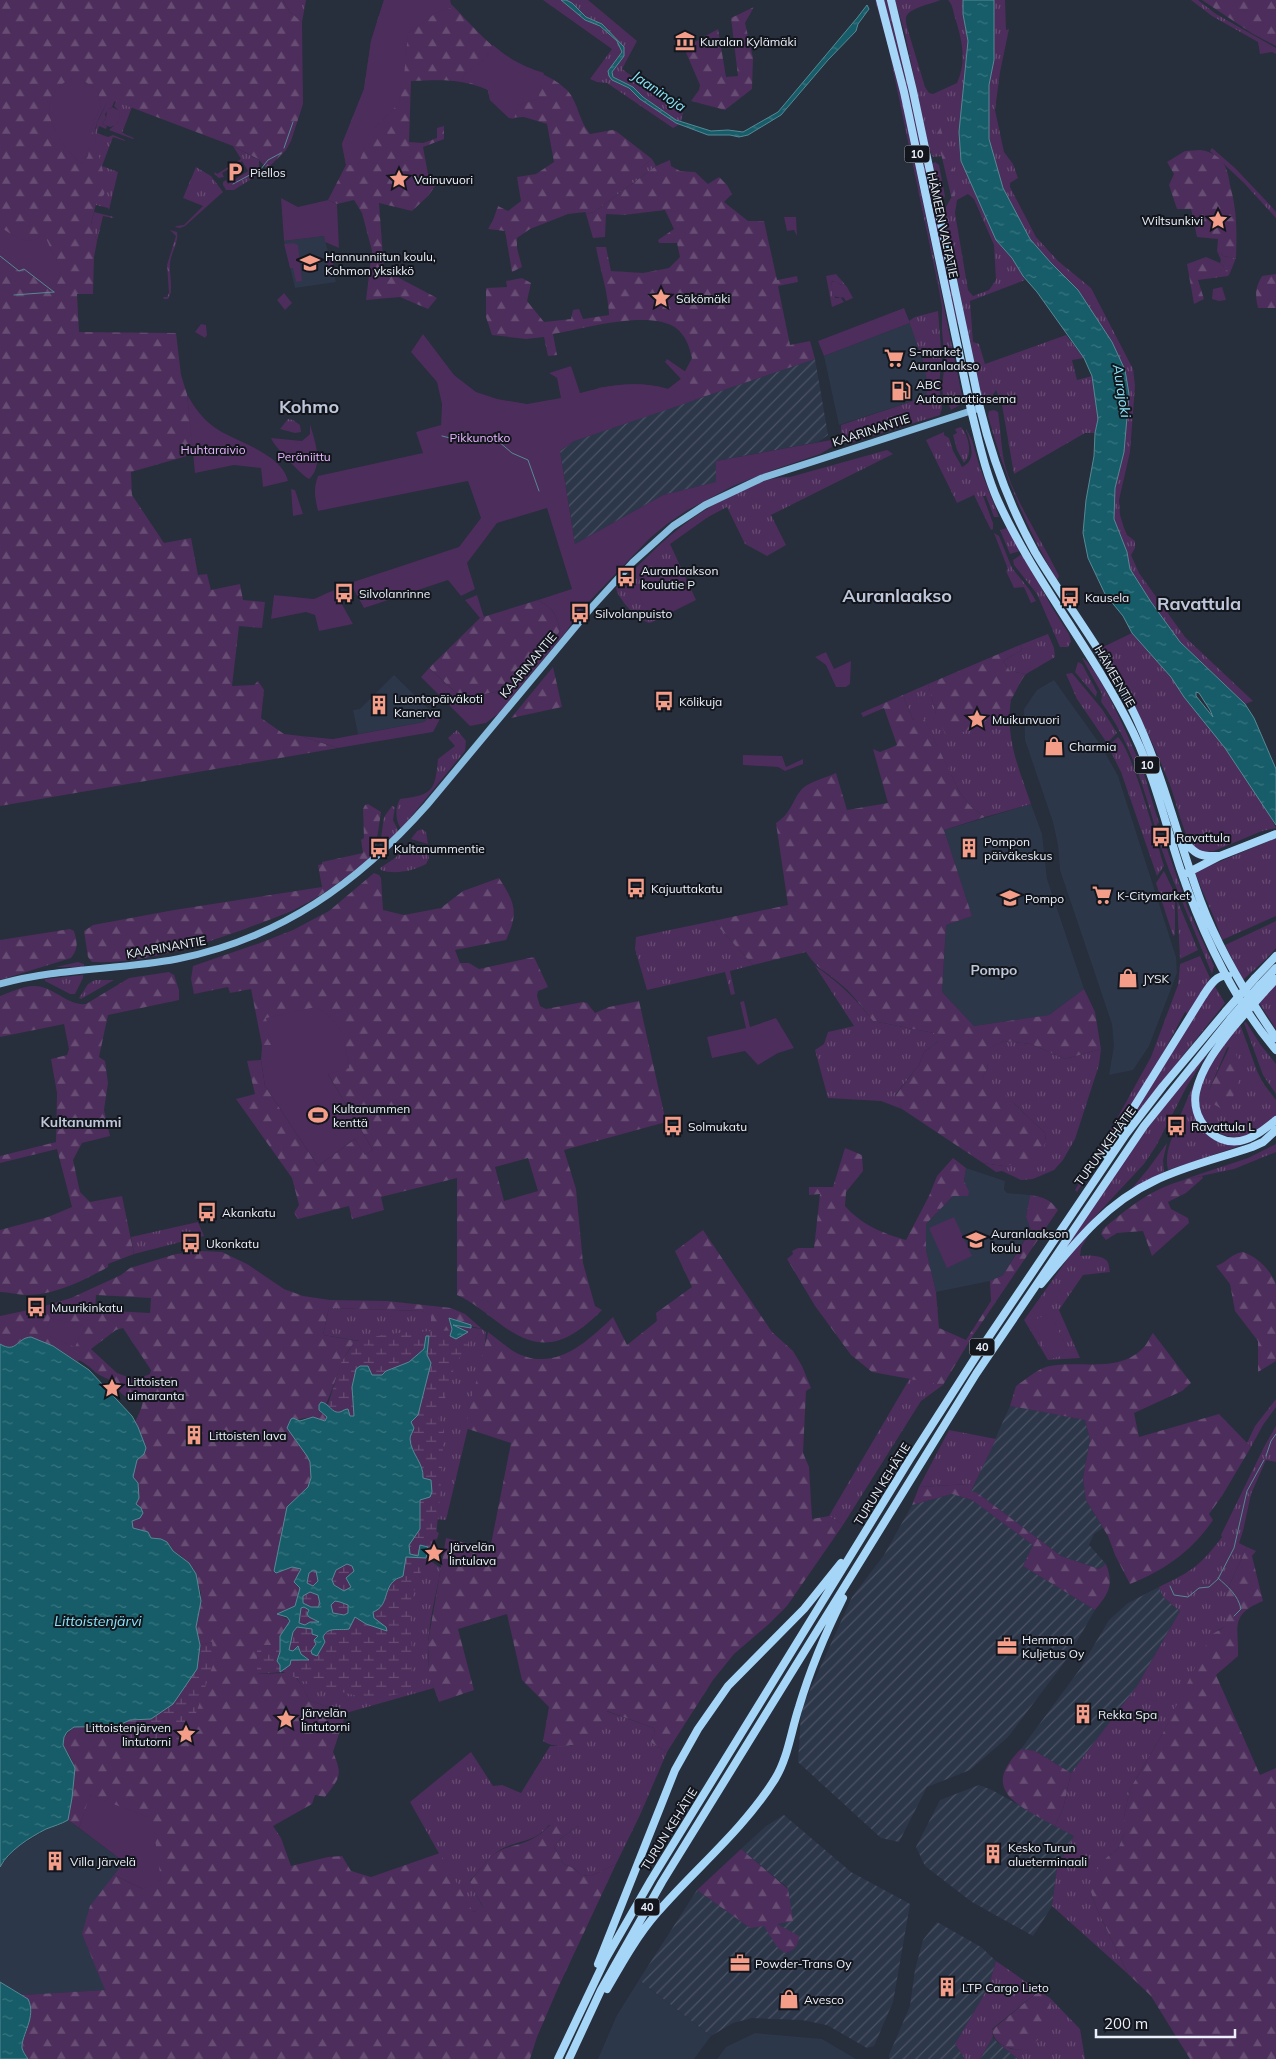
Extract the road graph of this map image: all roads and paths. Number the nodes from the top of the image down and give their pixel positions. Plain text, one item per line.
1 (880, 0) edge
2 (891, 0) edge
3 (958, 305) joint
4 (949, 308) joint
5 (980, 408) junction
6 (971, 410) junction
7 (1276, 834) edge
8 (1179, 835) junction
9 (1220, 856) junction
10 (1190, 871) junction
11 (1184, 878) junction
12 (1276, 956) edge
13 (1276, 968) edge
14 (1225, 975) junction
15 (1276, 979) edge
16 (1240, 980) junction
17 (0, 984) edge
18 (1260, 985) junction
19 (1230, 1018) junction
20 (1276, 1038) edge
21 (1276, 1050) edge
22 (1276, 1120) edge
23 (1276, 1130) edge
24 (1093, 1180) junction
25 (1018, 1312) junction
26 (876, 1516) junction
27 (859, 1564) junction
28 (569, 2035) junction
29 (558, 2059) edge
30 (570, 2059) edge

1 - 4 highway, HÄMEEN VALTATIE / 10
2 - 3 highway, HÄMEEN VALTATIE / 10
3 - 5 highway, HÄMEENTIE / 10
4 - 6 highway, HÄMEENTIE / 10
5 - 6 main road, KAARINANTIE
5 - 8 highway, HÄMEENTIE / 10
6 - 11 highway, HÄMEENTIE / 10
6 - 17 main road, KAARINANTIE
7 - 9 highway
8 - 9 highway
8 - 10 highway, HÄMEENTIE / 10
9 - 10 highway
10 - 11 highway
10 - 16 highway, HÄMEENTIE / 10
11 - 14 highway, HÄMEENTIE / 10
12 - 18 highway, TURUN KEHÄTIE / 40
13 - 18 highway, TURUN KEHÄTIE / 40
14 - 16 highway
14 - 21 highway, HÄMEENTIE / 10
14 - 24 highway
15 - 18 highway
16 - 20 highway, HÄMEENTIE / 10
18 - 19 highway, TURUN KEHÄTIE / 40, bridge
18 - 19 highway, bridge
19 - 22 highway
19 - 24 highway, TURUN KEHÄTIE / 40
19 - 25 highway, TURUN KEHÄTIE / 40
23 - 25 highway
24 - 26 highway, TURUN KEHÄTIE / 40
25 - 27 highway, TURUN KEHÄTIE / 40
26 - 28 highway, TURUN KEHÄTIE / 40
26 - 28 highway
27 - 30 highway, TURUN KEHÄTIE / 40
27 - 30 highway
28 - 29 highway, TURUN KEHÄTIE / 40

